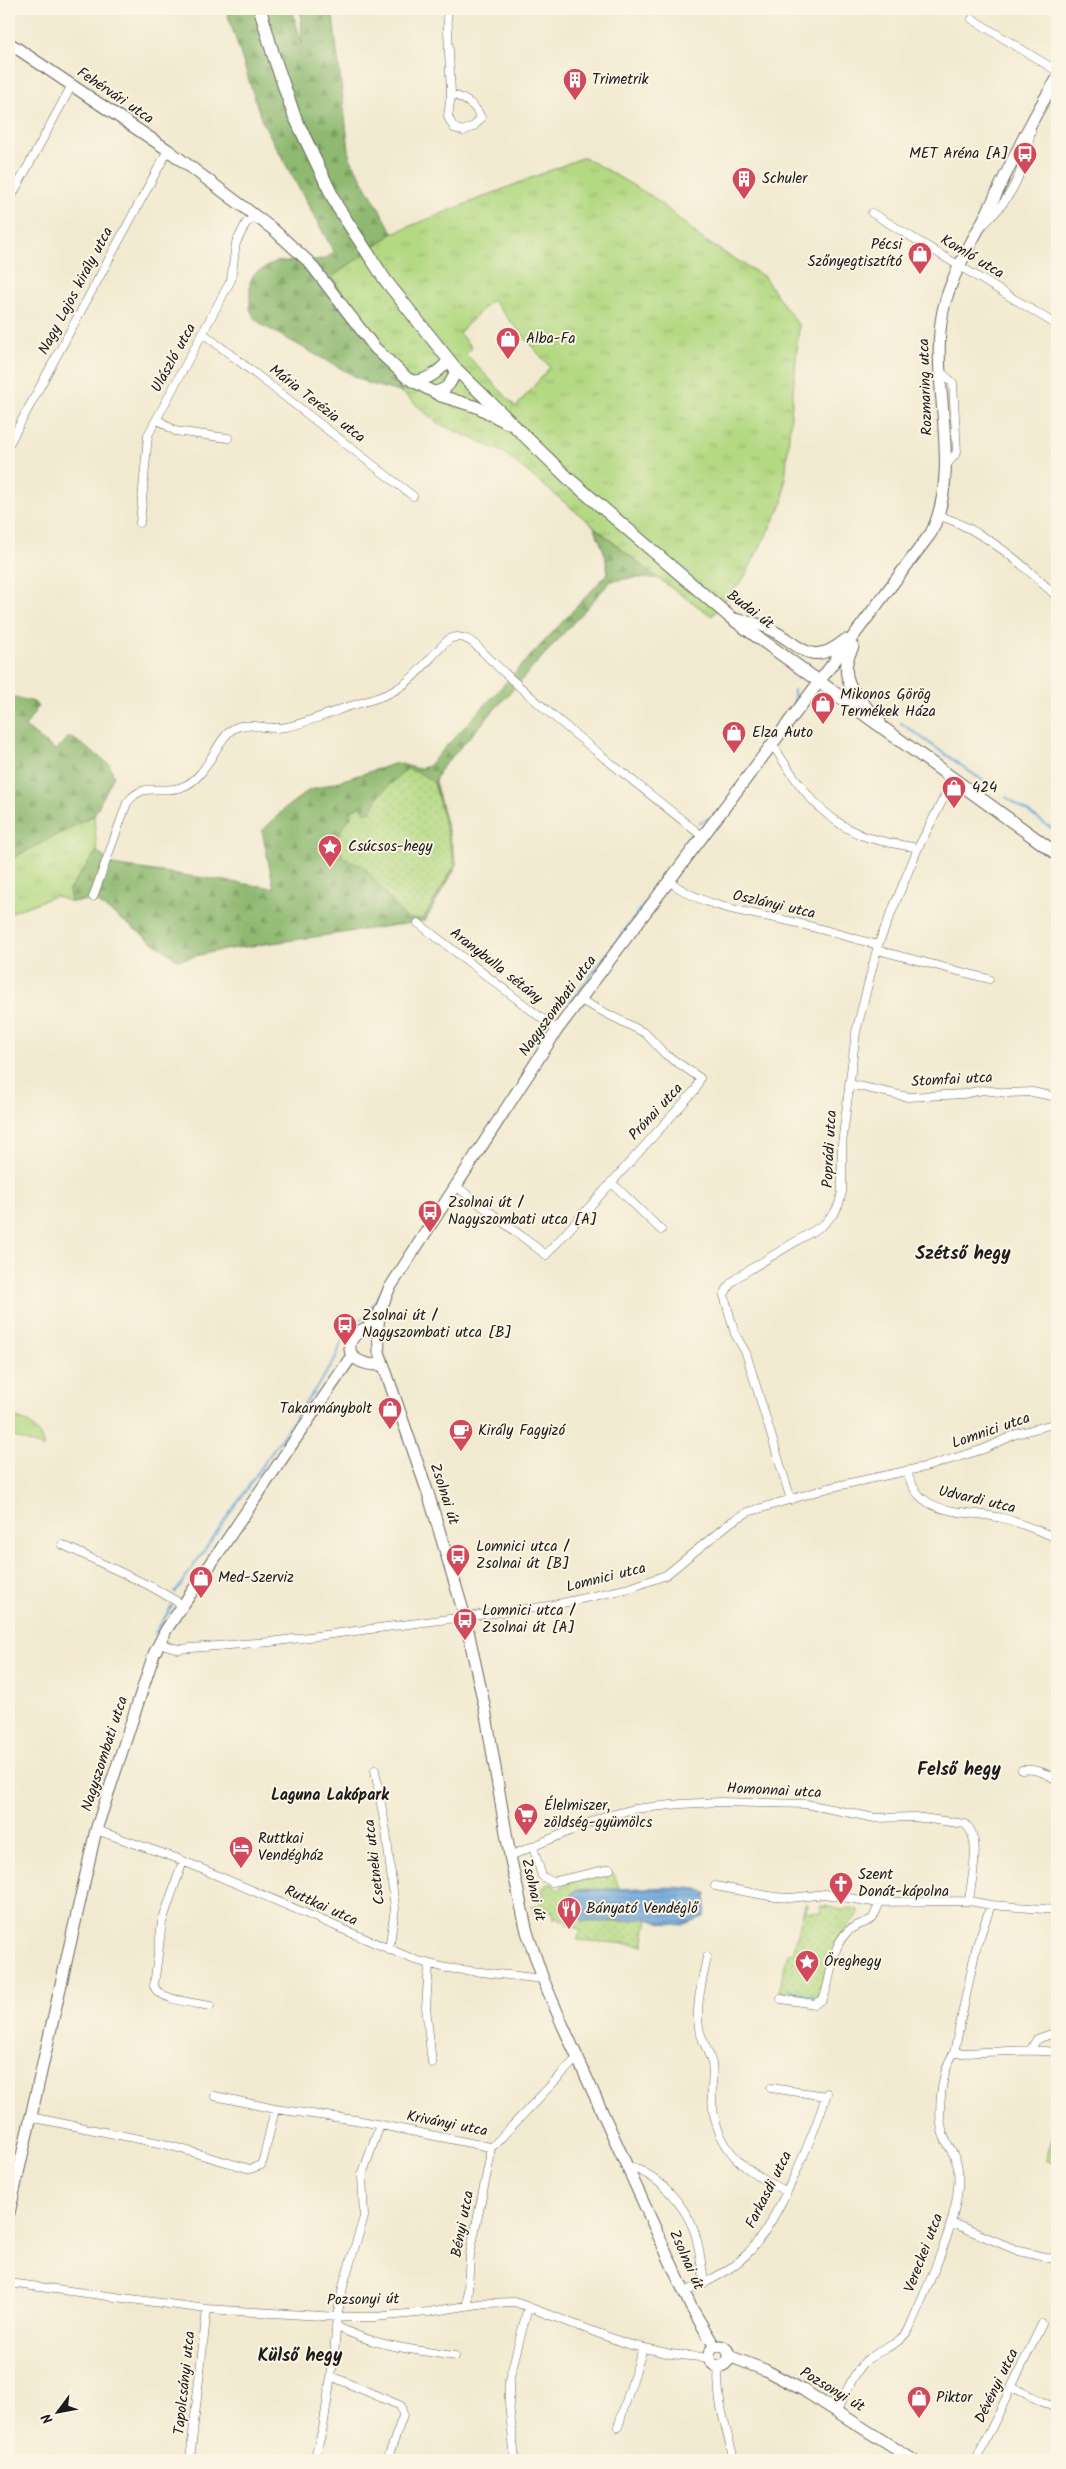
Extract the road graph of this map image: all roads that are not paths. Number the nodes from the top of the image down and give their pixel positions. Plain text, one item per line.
1 (260, 9) edge
2 (447, 9) edge
3 (972, 19) dead end
4 (9, 43) edge
5 (1057, 71) edge
6 (1057, 80) edge
7 (72, 85) junction
8 (451, 94) junction
9 (168, 150) junction
10 (9, 201) edge
11 (872, 213) dead end
12 (256, 217) junction
13 (960, 265) junction
14 (1057, 325) edge
15 (204, 334) junction
16 (452, 365) junction
17 (412, 381) junction
18 (434, 392) junction
19 (156, 419) junction
20 (515, 428) junction
21 (228, 438) dead end
22 (9, 444) edge
23 (413, 496) dead end
24 (938, 515) junction
25 (140, 523) dead end
26 (1057, 597) edge
27 (732, 618) junction
28 (862, 626) junction
29 (820, 682) junction
30 (889, 733) junction
31 (772, 744) junction
32 (953, 780) junction
33 (702, 837) junction
34 (918, 848) junction
35 (1057, 854) edge
36 (669, 881) junction
37 (93, 897) dead end
38 (418, 923) dead end
39 (878, 948) junction
40 (989, 979) dead end
41 (580, 1000) junction
42 (558, 1030) junction
43 (849, 1084) junction
44 (1057, 1097) edge
45 (611, 1182) junction
46 (456, 1186) junction
47 (661, 1230) dead end
48 (378, 1325) junction
49 (351, 1357) junction
50 (384, 1366) junction
51 (1057, 1423) edge
52 (907, 1472) junction
53 (791, 1500) junction
54 (1057, 1538) edge
55 (62, 1545) dead end
56 (183, 1605) junction
57 (466, 1617) junction
58 (159, 1643) junction
59 (375, 1770) dead end
60 (1022, 1770) dead end
61 (1057, 1780) edge
62 (96, 1830) junction
63 (533, 1847) junction
64 (510, 1856) junction
65 (183, 1861) junction
66 (610, 1868) dead end
67 (715, 1886) dead end
68 (969, 1901) junction
69 (880, 1902) junction
70 (991, 1905) junction
71 (1057, 1910) edge
72 (389, 1950) junction
73 (707, 1956) dead end
74 (429, 1965) junction
75 (543, 1979) junction
76 (781, 1999) dead end
77 (210, 2006) dead end
78 (1057, 2032) edge
79 (1031, 2049) junction
80 (1057, 2052) edge
81 (954, 2053) junction
82 (577, 2058) junction
83 (432, 2063) dead end
84 (771, 2088) dead end
85 (215, 2096) dead end
86 (275, 2110) junction
87 (30, 2117) junction
88 (380, 2125) junction
89 (490, 2147) junction
90 (628, 2166) junction
91 (786, 2191) junction
92 (9, 2213) edge
93 (952, 2223) junction
94 (1057, 2260) edge
95 (9, 2283) edge
96 (704, 2283) junction
97 (685, 2292) junction
98 (467, 2306) junction
99 (528, 2307) junction
100 (207, 2309) junction
101 (337, 2317) junction
102 (1042, 2324) dead end
103 (336, 2326) junction
104 (715, 2347) junction
105 (643, 2348) junction
106 (456, 2356) dead end
107 (729, 2356) junction
108 (709, 2358) junction
109 (719, 2366) junction
110 (331, 2376) junction
111 (1012, 2387) junction
112 (1057, 2408) edge
113 (837, 2410) junction
114 (618, 2427) dead end
115 (190, 2460) edge
116 (314, 2460) edge
117 (387, 2460) edge
118 (515, 2460) edge
119 (734, 2460) edge
120 (913, 2460) edge
121 (976, 2460) edge

1 - 16 main road, Budai út
2 - 8 street
3 - 5 street
4 - 7 street, Fehérvári utca
6 - 13 street, Rozmaring utca
7 - 9 street, Fehérvári utca
7 - 10 street
8 - 8 street
9 - 12 street, Fehérvári utca
9 - 22 street, Nagy Lajos király utca
11 - 13 street, Komló utca
12 - 15 street, Ulászló utca
12 - 17 street, Fehérvári utca
13 - 14 street, Komló utca
13 - 24 street, Rozmaring utca
15 - 19 street, Ulászló utca
15 - 23 street, Mária Terézia utca
16 - 17 street
16 - 18 street
16 - 20 main road, Budai út
17 - 18 street, Fehérvári utca
18 - 20 street, Fehérvári utca
19 - 21 street
19 - 25 street, Ulászló utca
20 - 27 main road, Budai út
24 - 26 street
24 - 28 street, Rozmaring utca
27 - 28 street
27 - 29 main road, Budai út
28 - 29 street, Rozmaring utca
28 - 30 street
29 - 30 main road, Budai út
29 - 31 street, Nagyszombati utca
30 - 32 main road, Budai út
31 - 33 street, Nagyszombati utca
31 - 34 street
32 - 34 street, Poprádi utca
32 - 35 main road, Budai út
33 - 36 street, Nagyszombati utca
33 - 37 street
34 - 39 street, Poprádi utca
36 - 39 street, Oszlányi utca
36 - 41 street, Nagyszombati utca
38 - 42 street, Aranybulla sétány
39 - 40 street, Oszlányi utca
39 - 43 street, Poprádi utca
41 - 42 street, Nagyszombati utca
41 - 45 street, Prónai utca
42 - 46 street, Nagyszombati utca
43 - 44 street, Stomfai utca
43 - 53 street, Poprádi utca
45 - 46 street, Prónai utca
45 - 47 street
46 - 48 street, Nagyszombati utca
48 - 49 street, Nagyszombati utca
48 - 50 street, Zsolnai út
49 - 50 street
49 - 56 street, Nagyszombati utca
50 - 57 street, Zsolnai út
51 - 52 street, Lomnici utca
52 - 53 street, Lomnici utca
52 - 54 street, Udvardi utca
53 - 57 street, Lomnici utca
55 - 56 street
56 - 58 street, Nagyszombati utca
57 - 58 street, Lomnici utca
57 - 64 street, Zsolnai út
58 - 62 street, Nagyszombati utca
59 - 72 street, Csetneki utca
60 - 61 street
62 - 65 street, Ruttkai utca
62 - 87 street, Nagyszombati utca
63 - 64 street, Homonnai utca
63 - 66 street
63 - 68 street, Homonnai utca
64 - 75 street, Zsolnai út
65 - 72 street, Ruttkai utca
65 - 77 street
67 - 69 street
68 - 69 street
68 - 70 street
69 - 76 street
70 - 71 street
70 - 81 street, Vereckei utca
72 - 74 street, Ruttkai utca
73 - 91 street
74 - 75 street, Ruttkai utca
74 - 83 street
75 - 82 street, Zsolnai út
78 - 79 street
79 - 80 street
79 - 81 street
81 - 93 street, Vereckei utca
82 - 89 street, Kriványi utca
82 - 90 street, Zsolnai út
84 - 91 street, Farkasdi utca
85 - 86 street, Kriványi utca
86 - 87 street
86 - 88 street, Kriványi utca
87 - 92 street, Nagyszombati utca
88 - 89 street, Kriványi utca
88 - 101 street
89 - 98 street, Bényi utca
90 - 96 street
90 - 97 street, Zsolnai út
91 - 96 street, Farkasdi utca
93 - 94 street
93 - 113 street, Vereckei utca
95 - 100 street, Pozsonyi út
96 - 97 street, Farkasdi utca
97 - 104 street, Zsolnai út
98 - 99 street, Pozsonyi út
98 - 101 street, Pozsonyi út
99 - 105 street, Pozsonyi út
99 - 118 street
100 - 101 street, Pozsonyi út
100 - 115 street, Tapolcsányi utca
101 - 103 street
102 - 111 street, Dévényi utca
103 - 106 street
103 - 110 street
104 - 107 street
104 - 108 street
105 - 108 street, Pozsonyi út
105 - 114 street
107 - 109 street
107 - 113 street, Pozsonyi út
108 - 109 street
109 - 119 street
110 - 116 street
110 - 117 street
111 - 112 street
111 - 121 street, Dévényi utca
113 - 120 street, Pozsonyi út

